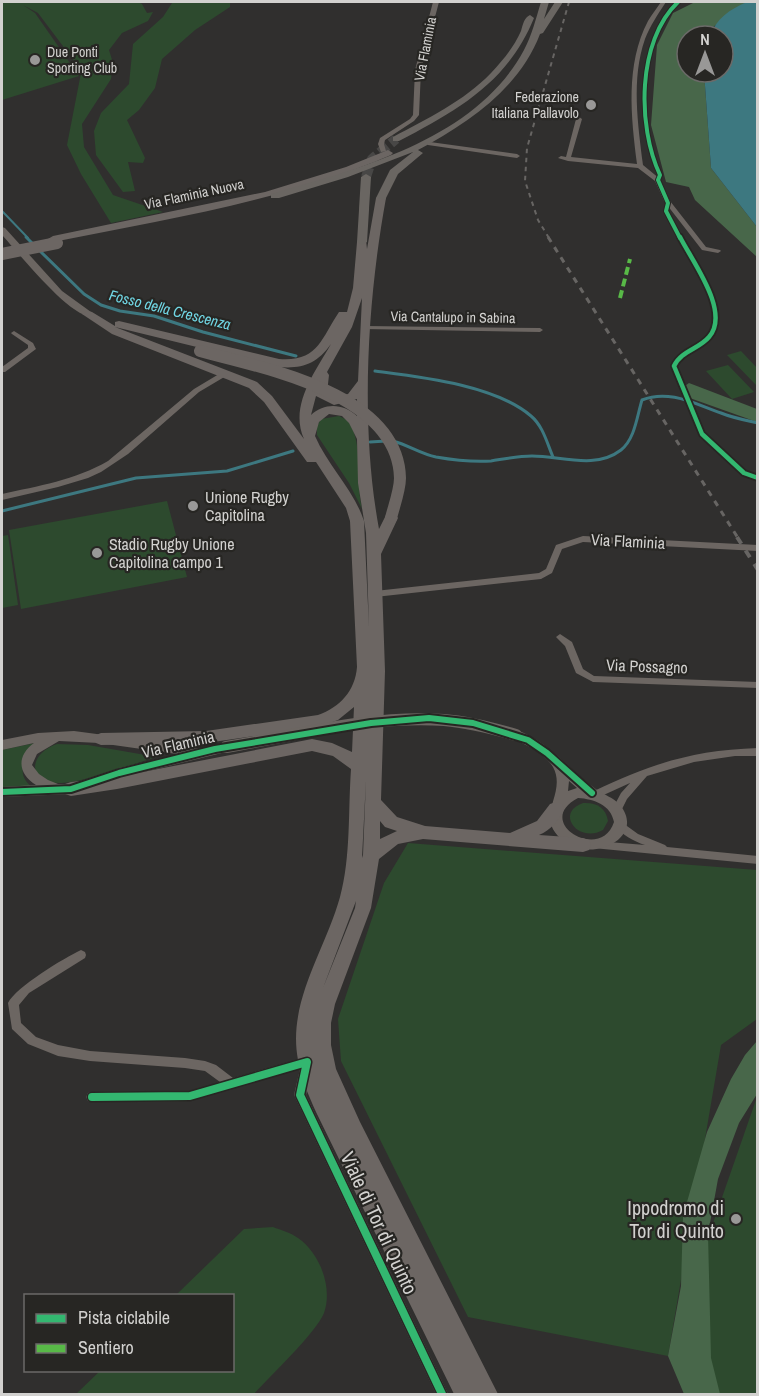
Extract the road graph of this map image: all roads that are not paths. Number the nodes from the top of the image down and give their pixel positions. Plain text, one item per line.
1 (436, 2) edge
2 (535, 2) edge
3 (545, 2) edge
4 (663, 2) edge
5 (557, 6) edge
6 (524, 35) junction
7 (531, 43) junction
8 (579, 119) dead end
9 (451, 127) junction
10 (396, 139) tunnel mouth
11 (430, 144) junction
12 (386, 152) junction
13 (517, 156) dead end
14 (640, 166) junction
15 (366, 177) tunnel mouth
16 (275, 196) joint
17 (381, 198) joint
18 (2, 230) edge
19 (55, 241) junction
20 (362, 242) joint
21 (718, 251) dead end
22 (2, 252) edge
23 (358, 288) junction
24 (88, 314) junction
25 (119, 324) junction
26 (365, 328) junction
27 (540, 330) dead end
28 (14, 333) dead end
29 (279, 363) junction
30 (2, 370) edge
31 (323, 372) junction
32 (227, 373) junction
33 (364, 381) junction
34 (309, 436) junction
35 (363, 441) junction
36 (335, 480) junction
37 (2, 497) edge
38 (758, 548) edge
39 (372, 560) junction
40 (375, 594) junction
41 (560, 637) dead end
42 (364, 674) junction
43 (758, 685) edge
44 (60, 736) junction
45 (101, 739) junction
46 (2, 745) edge
47 (226, 747) junction
48 (758, 752) edge
49 (558, 763) junction
50 (360, 768) junction
51 (647, 771) junction
52 (66, 790) junction
53 (2, 792) edge
54 (594, 794) junction
55 (373, 802) junction
56 (559, 806) junction
57 (617, 810) junction
58 (620, 825) junction
59 (425, 833) junction
60 (503, 839) junction
61 (589, 845) junction
62 (371, 855) junction
63 (687, 855) junction
64 (758, 860) edge
65 (81, 955) dead end
66 (307, 1062) junction
67 (232, 1084) junction
68 (92, 1097) dead end
69 (442, 1395) edge
70 (465, 1395) edge
71 (487, 1395) edge

1 - 12 street, Via Flaminia
2 - 6 highway
3 - 7 highway
4 - 14 street
5 - 7 highway
6 - 10 highway
6 - 12 highway
7 - 9 highway
8 - 14 street
9 - 11 highway
9 - 16 highway
11 - 13 street
11 - 17 highway
12 - 19 main road, Via Flaminia Nuova
14 - 21 street
15 - 20 highway
16 - 19 main road, Via Flaminia Nuova
17 - 26 main road
18 - 24 street
19 - 22 main road, Via Flaminia Nuova, bridge
20 - 23 main road
23 - 29 main road
23 - 31 main road
24 - 25 main road
24 - 32 main road
25 - 29 main road
25 - 39 main road, bridge
26 - 27 street, Via Cantalupo in Sabina
26 - 33 main road
28 - 30 street
29 - 32 main road
31 - 33 main road
31 - 34 main road
32 - 36 main road
32 - 37 street
33 - 35 main road
34 - 35 main road
34 - 36 main road
35 - 39 main road
36 - 42 main road
38 - 40 street, Via Flaminia
39 - 40 main road
40 - 55 main road
41 - 43 street, Via Possagno
42 - 45 main road
42 - 50 main road
44 - 45 street, Via Flaminia
44 - 46 street, Via Flaminia
44 - 52 street
45 - 47 street, Via Flaminia
47 - 49 street, Via Flaminia, bridge
47 - 52 street, Via Flaminia
48 - 51 street
49 - 54 street, Via Flaminia
49 - 56 street
50 - 52 main road
50 - 66 main road, Viale di Tor di Quinto
51 - 54 street
51 - 57 street
52 - 53 street, Via Flaminia
54 - 56 street
54 - 57 street
55 - 59 main road
55 - 62 main road
56 - 60 main road
56 - 61 street
57 - 58 street
58 - 61 street
58 - 63 street
59 - 60 main road
59 - 62 main road
60 - 61 main road
61 - 63 street
62 - 71 main road, Viale di Tor di Quinto
63 - 64 street
65 - 67 street
66 - 67 street
66 - 69 street, Viale di Tor di Quinto
66 - 70 main road, Viale di Tor di Quinto
67 - 68 street

